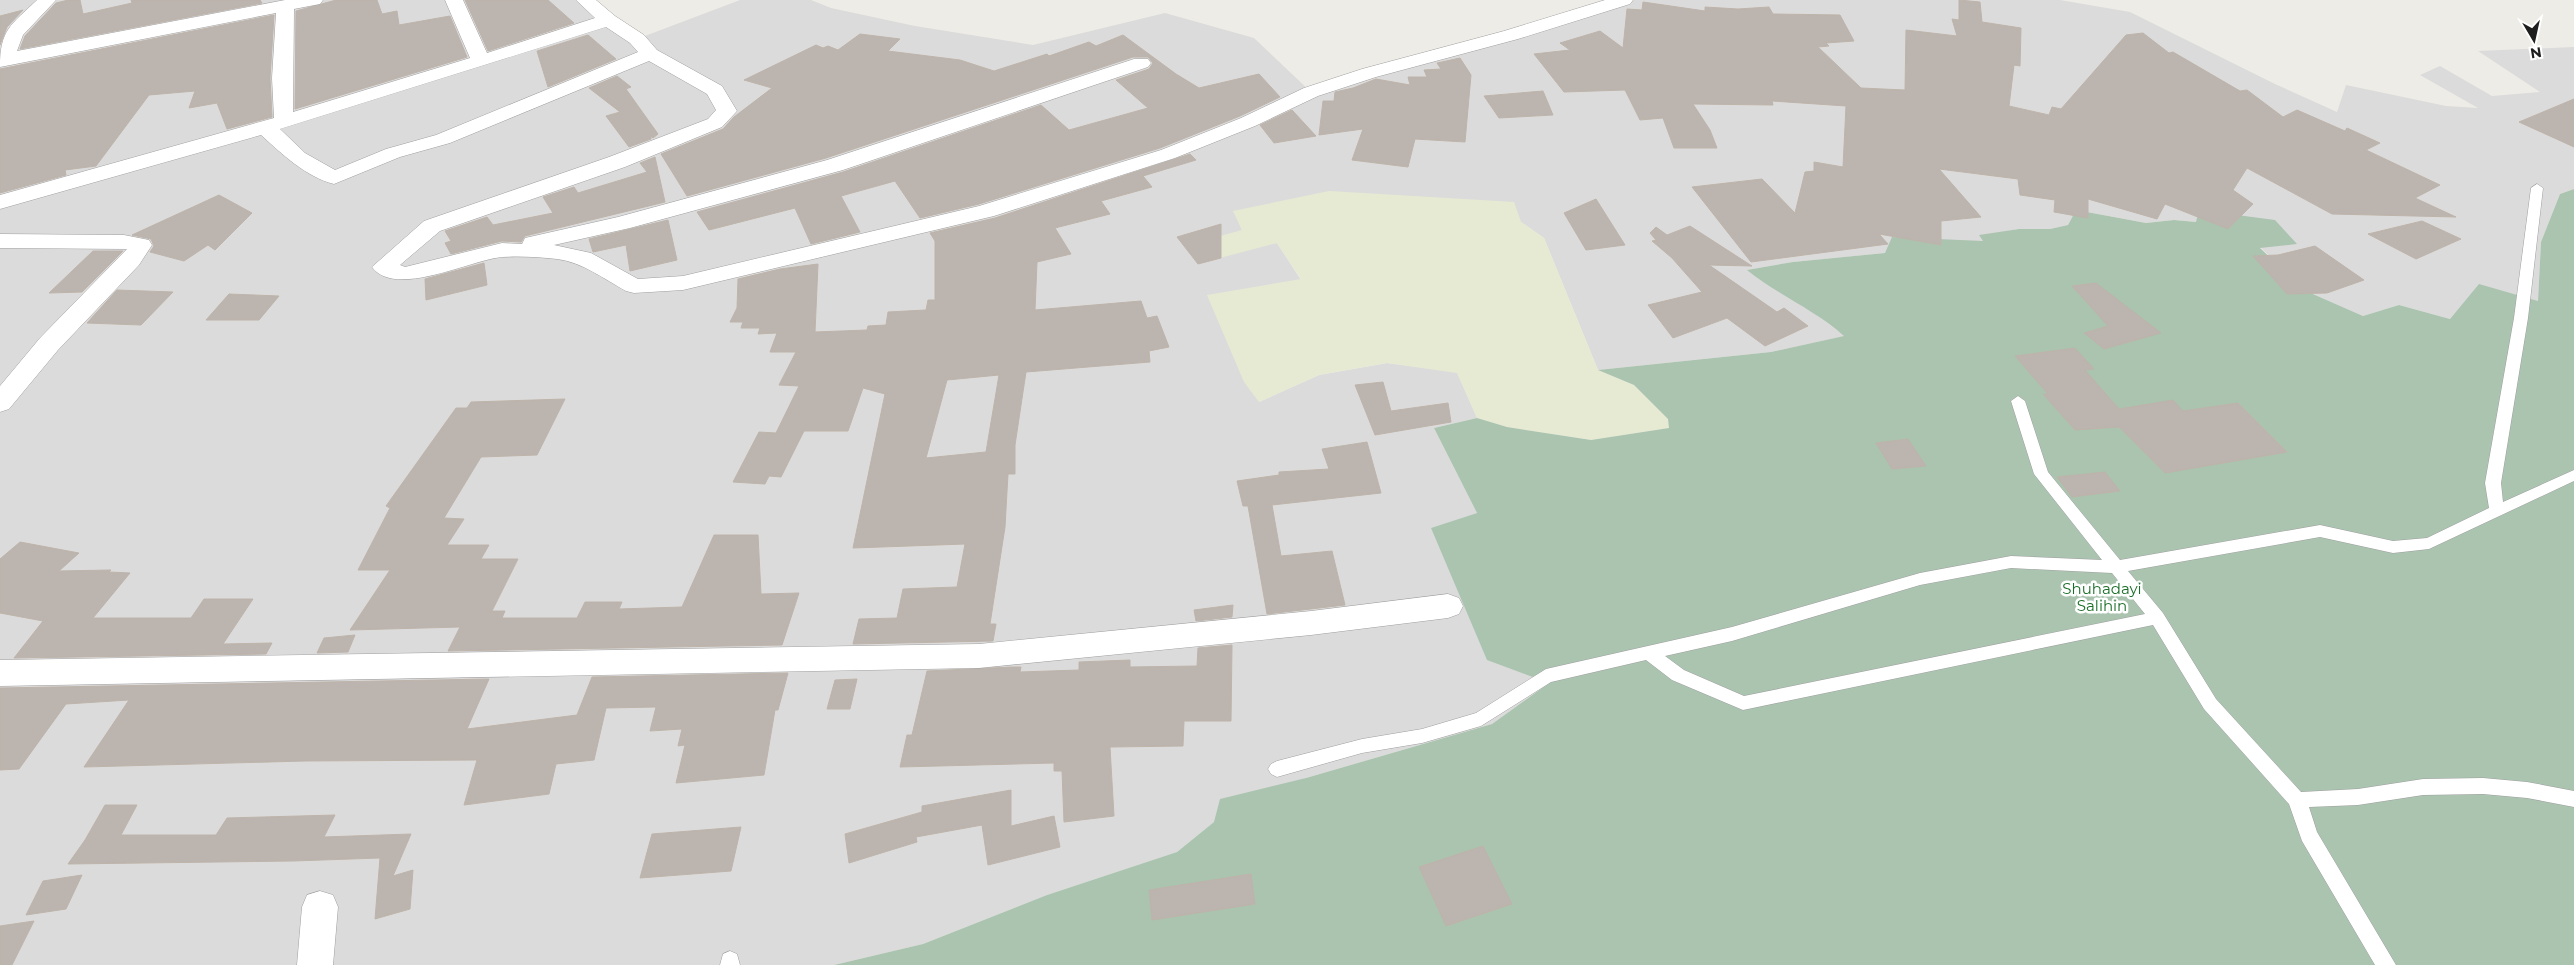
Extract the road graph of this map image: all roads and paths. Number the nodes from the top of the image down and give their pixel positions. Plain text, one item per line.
1 (48, 0) edge
2 (314, 0) edge
3 (454, 0) edge
4 (585, 0) edge
5 (1624, 0) edge
6 (285, 6) junction
7 (608, 20) junction
8 (650, 54) junction
9 (2, 60) edge
10 (481, 61) junction
11 (1141, 63) dead end
12 (274, 123) junction
13 (2536, 188) dead end
14 (0, 202) edge
15 (0, 241) edge
16 (502, 250) junction
17 (2018, 401) dead end
18 (0, 403) edge
19 (2574, 476) edge
20 (2498, 511) junction
21 (2116, 567) junction
22 (1448, 606) dead end
23 (2157, 618) junction
24 (1649, 653) junction
25 (0, 673) edge
26 (1277, 769) dead end
27 (2574, 799) edge
28 (2297, 800) junction
29 (320, 907) dead end
30 (315, 965) edge
31 (2386, 965) edge

1 - 9 street
2 - 6 street
3 - 10 street
4 - 7 street
5 - 16 street
6 - 9 street
6 - 12 street
7 - 8 street
7 - 10 street
8 - 12 street
8 - 16 street
10 - 12 street
11 - 16 street
12 - 14 street
13 - 20 lane
15 - 18 street
17 - 21 lane
19 - 20 lane
20 - 21 lane
21 - 23 lane
21 - 24 lane
22 - 25 street
23 - 24 lane
23 - 28 lane
24 - 26 lane
27 - 28 lane
28 - 31 lane
29 - 30 street

